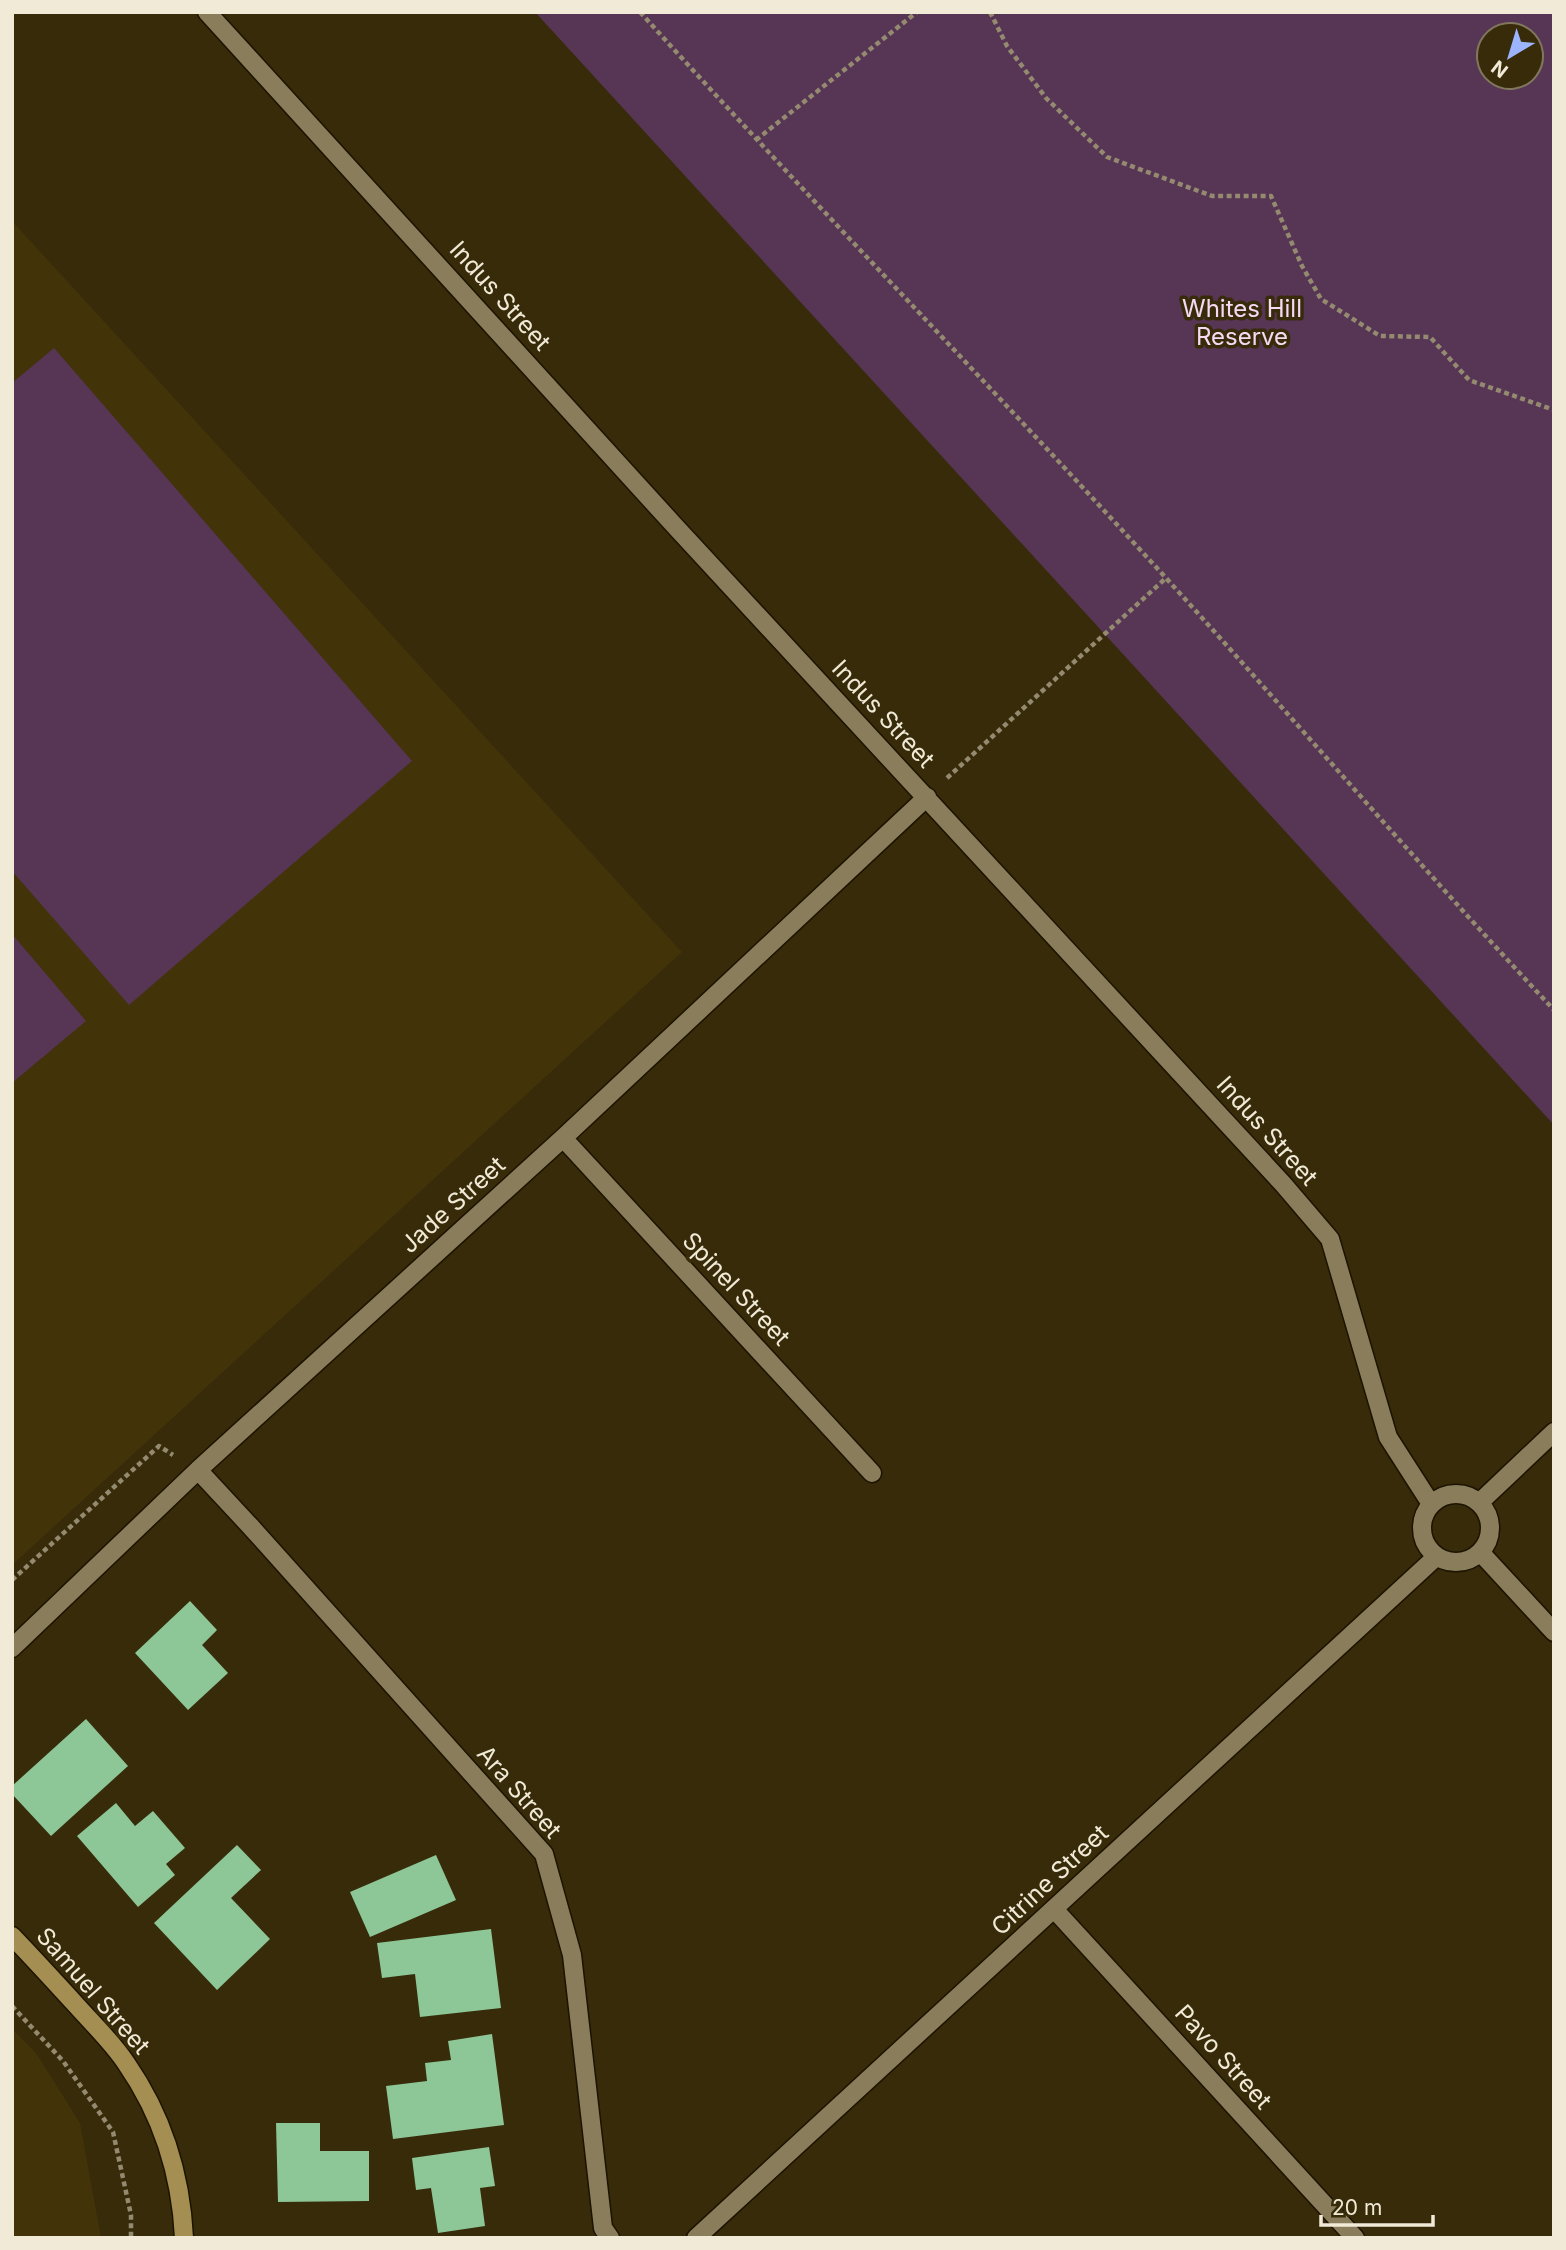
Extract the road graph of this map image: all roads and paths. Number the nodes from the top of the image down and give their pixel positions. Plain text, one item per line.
1 (207, 12) edge
2 (640, 12) edge
3 (917, 12) edge
4 (990, 12) edge
5 (756, 140) junction
6 (1554, 410) edge
7 (1166, 578) junction
8 (927, 797) junction
9 (1554, 1010) edge
10 (563, 1138) junction
11 (1554, 1432) edge
12 (198, 1471) junction
13 (872, 1473) dead end
14 (1479, 1503) junction
15 (1431, 1504) junction
16 (1481, 1553) junction
17 (1436, 1557) junction
18 (12, 1580) edge
19 (1554, 1632) edge
20 (12, 1648) edge
21 (1054, 1909) junction
22 (12, 1936) edge
23 (12, 2006) edge
24 (131, 2238) edge
25 (184, 2238) edge
26 (610, 2238) edge
27 (696, 2238) edge
28 (1355, 2238) edge

1 - 8 street, Indus Street
2 - 5 path
3 - 5 path
4 - 6 path
5 - 7 path
7 - 8 path
7 - 9 path
8 - 10 street, Jade Street
8 - 15 street, Indus Street
10 - 12 street, Jade Street
10 - 13 street, Spinel Street
11 - 14 street
12 - 18 path
12 - 20 street, Jade Street
12 - 26 street, Ara Street
14 - 15 street
14 - 16 street
15 - 17 street
16 - 17 street
16 - 19 street
17 - 21 street, Citrine Street
21 - 27 street, Citrine Street
21 - 28 street, Pavo Street
22 - 25 street, Samuel Street
23 - 24 path

